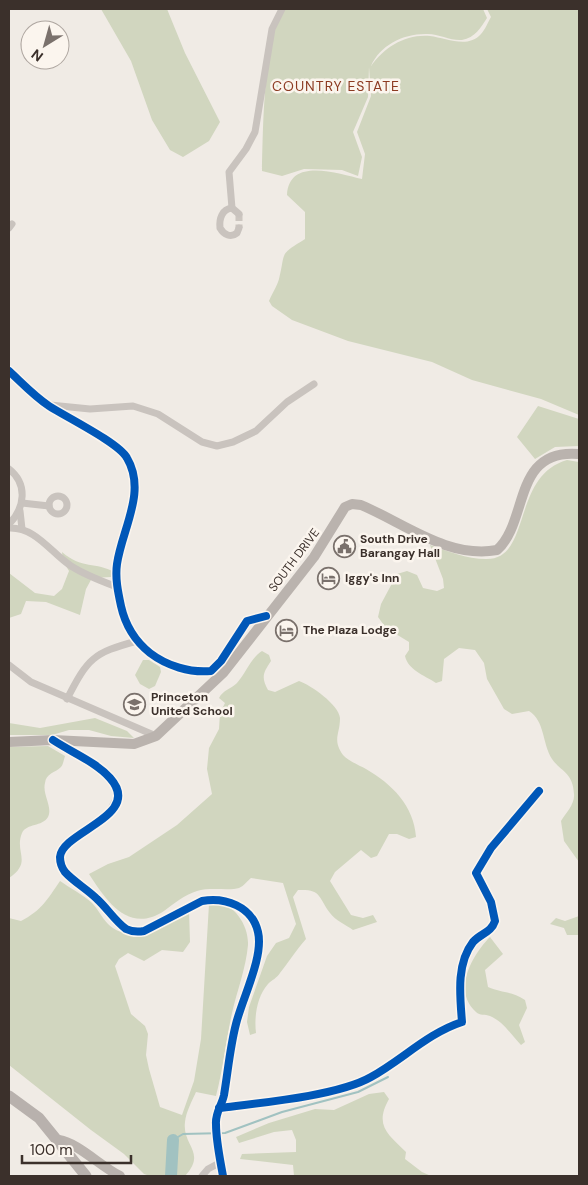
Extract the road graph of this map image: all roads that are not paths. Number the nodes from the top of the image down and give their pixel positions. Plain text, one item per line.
1 (282, 9) edge
2 (232, 208) junction
3 (239, 214) dead end
4 (239, 228) dead end
5 (9, 371) edge
6 (314, 384) dead end
7 (47, 404) junction
8 (579, 454) edge
9 (9, 469) edge
10 (22, 504) junction
11 (49, 506) dead end
12 (20, 512) junction
13 (9, 526) edge
14 (22, 529) junction
15 (117, 587) junction
16 (266, 616) junction
17 (137, 641) junction
18 (9, 665) edge
19 (67, 699) junction
20 (156, 736) junction
21 (53, 740) junction
22 (9, 742) edge
23 (539, 790) dead end
24 (9, 1096) edge
25 (219, 1108) junction
26 (59, 1140) junction
27 (221, 1162) junction
28 (86, 1176) edge
29 (120, 1176) edge
30 (202, 1176) edge
31 (223, 1176) edge

1 - 2 street
2 - 3 street
2 - 4 street
5 - 7 street
6 - 7 street
7 - 15 street
8 - 16 main road, SOUTH DRIVE
9 - 10 street
10 - 11 street
10 - 12 street
12 - 13 street
12 - 14 street
13 - 14 street
14 - 15 street
15 - 17 street
16 - 17 street
16 - 20 main road, SOUTH DRIVE
17 - 19 street
18 - 19 street
19 - 20 street
20 - 21 main road, SOUTH DRIVE
21 - 22 main road, SOUTH DRIVE
21 - 25 street
23 - 25 street
24 - 26 main road
25 - 27 street
26 - 28 main road
26 - 29 main road
27 - 30 street
27 - 31 street

